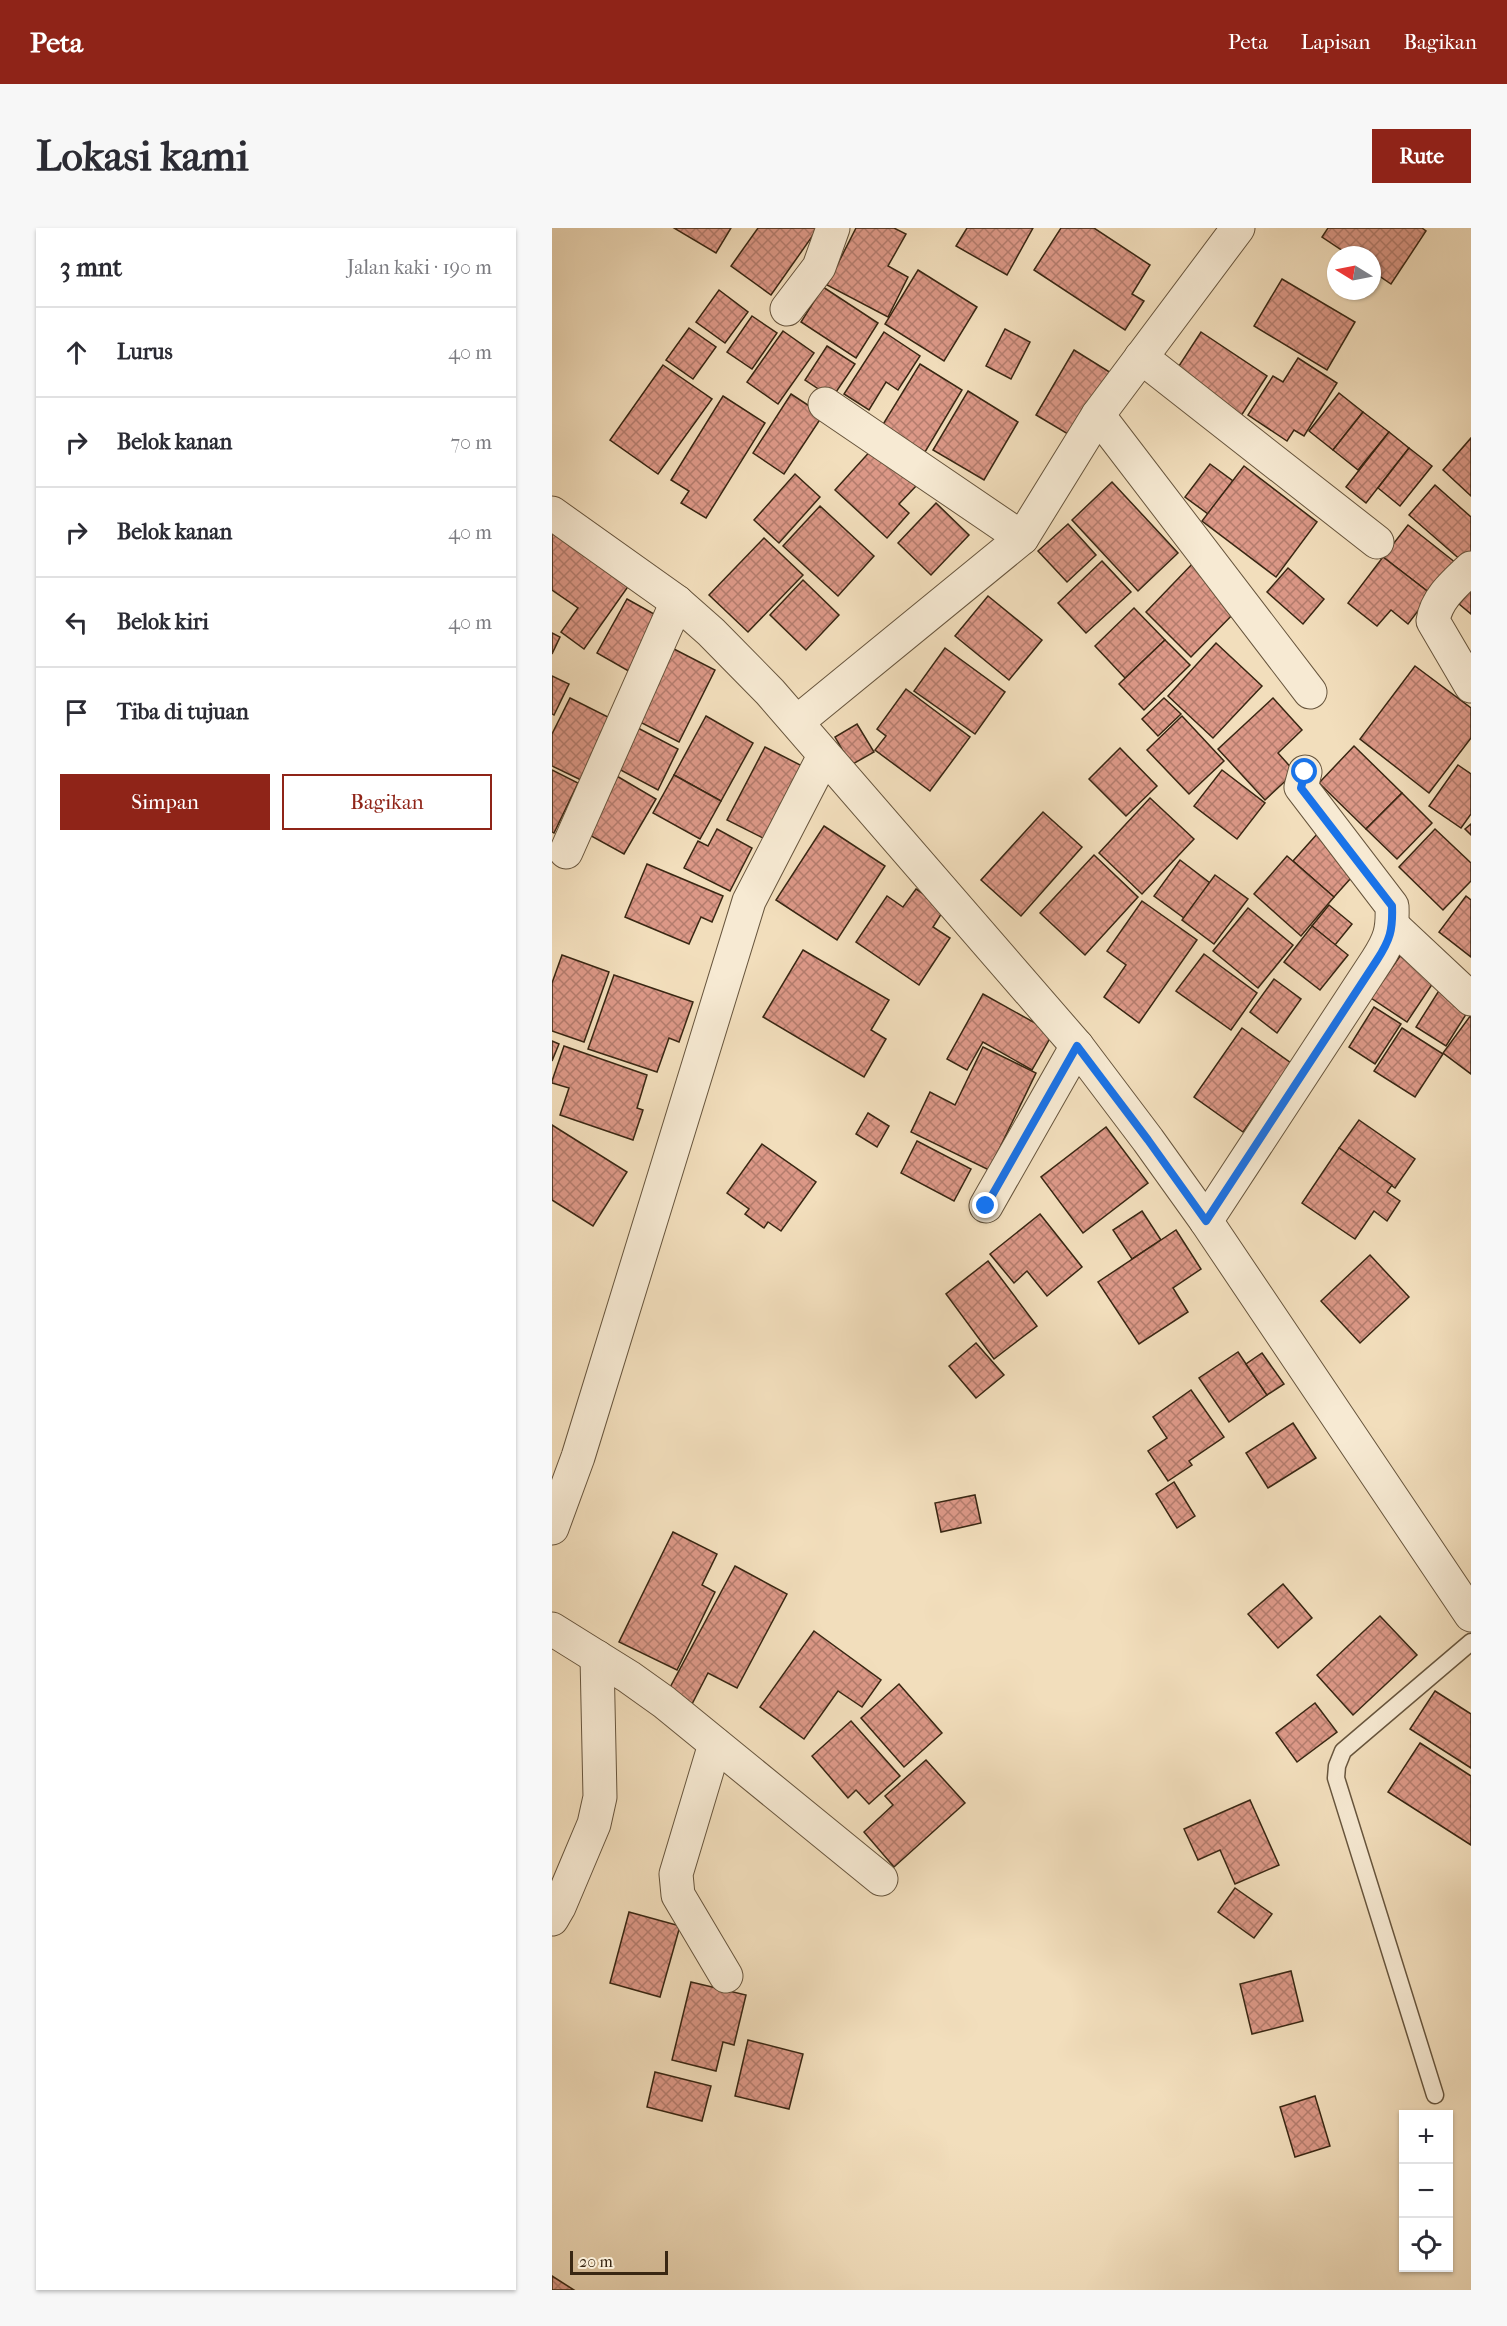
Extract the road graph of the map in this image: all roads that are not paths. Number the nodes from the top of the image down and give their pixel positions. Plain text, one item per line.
1 (833, 228) edge
2 (1238, 228) edge
3 (787, 309) dead end
4 (1141, 357) junction
5 (825, 404) dead end
6 (1098, 415) junction
7 (552, 513) edge
8 (1022, 538) junction
9 (1377, 542) dead end
10 (1471, 568) edge
11 (676, 602) junction
12 (1471, 686) edge
13 (1310, 692) dead end
14 (797, 722) junction
15 (825, 756) junction
16 (1305, 772) dead end
17 (566, 852) dead end
18 (1393, 926) junction
19 (1471, 999) edge
20 (1077, 1046) junction
21 (986, 1206) dead end
22 (1206, 1221) junction
23 (552, 1528) edge
24 (1471, 1615) edge
25 (552, 1629) edge
26 (1471, 1642) edge
27 (597, 1658) junction
28 (715, 1744) junction
29 (881, 1879) dead end
30 (552, 1919) edge
31 (726, 1976) dead end
32 (1435, 2095) dead end

1 - 3 street
2 - 4 street
4 - 6 street
4 - 9 street
5 - 8 street
6 - 8 street
6 - 13 street
7 - 11 street
8 - 14 street
10 - 12 street
11 - 14 street
11 - 17 street
14 - 15 street
15 - 20 street
15 - 23 street
16 - 18 street
18 - 19 street
18 - 22 street
20 - 21 street
20 - 22 street
22 - 24 street
25 - 27 street
26 - 32 lane
27 - 28 street
27 - 30 street
28 - 29 street
28 - 31 street

